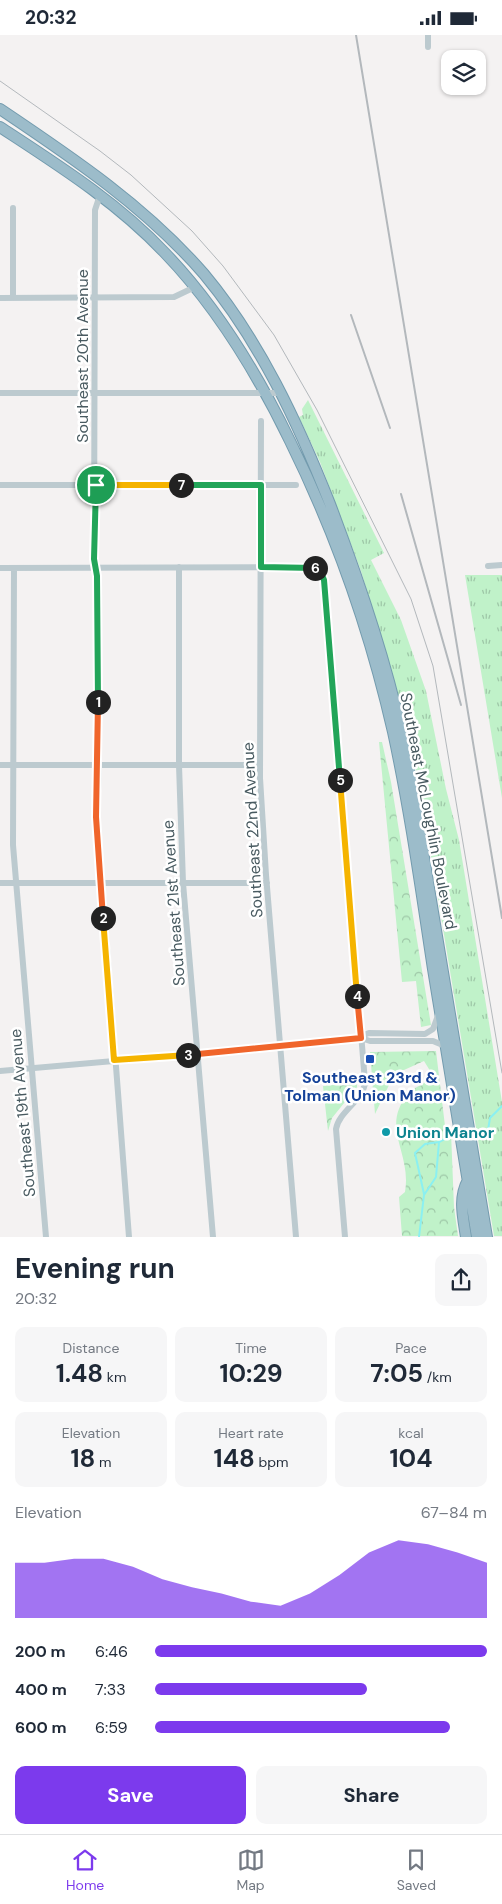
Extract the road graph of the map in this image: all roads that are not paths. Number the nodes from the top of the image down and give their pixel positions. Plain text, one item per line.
1 (428, 35) edge
2 (428, 47) dead end
3 (0, 109) edge
4 (0, 127) edge
5 (100, 195) junction
6 (13, 209) dead end
7 (195, 287) junction
8 (95, 297) junction
9 (0, 298) edge
10 (13, 298) junction
11 (95, 392) junction
12 (0, 393) edge
13 (265, 393) junction
14 (280, 393) junction
15 (261, 421) dead end
16 (0, 485) edge
17 (96, 485) junction
18 (261, 485) junction
19 (296, 485) dead end
20 (488, 565) dead end
21 (502, 565) edge
22 (14, 567) junction
23 (96, 567) junction
24 (179, 567) junction
25 (261, 567) junction
26 (0, 568) edge
27 (0, 765) edge
28 (14, 765) junction
29 (99, 765) junction
30 (179, 765) junction
31 (260, 765) junction
32 (0, 883) edge
33 (16, 883) junction
34 (100, 883) junction
35 (183, 883) junction
36 (267, 883) junction
37 (440, 1010) junction
38 (361, 1038) junction
39 (280, 1047) junction
40 (446, 1047) junction
41 (198, 1054) junction
42 (114, 1060) junction
43 (32, 1068) junction
44 (0, 1071) edge
45 (465, 1133) junction
46 (468, 1180) junction
47 (46, 1237) edge
48 (129, 1237) edge
49 (213, 1237) edge
50 (296, 1237) edge
51 (345, 1237) edge
52 (466, 1237) edge
53 (477, 1237) edge
54 (486, 1237) edge

1 - 2 street
3 - 14 highway, Southeast McLoughlin Boulevard
4 - 5 highway, Southeast McLoughlin Boulevard
5 - 7 highway, Southeast McLoughlin Boulevard
5 - 8 street, Southeast 20th Avenue
6 - 10 street
7 - 8 street
7 - 13 highway, Southeast McLoughlin Boulevard
8 - 10 street
8 - 11 street, Southeast 20th Avenue
9 - 10 street
11 - 12 street
11 - 13 street
11 - 17 street, Southeast 20th Avenue
13 - 14 street
13 - 37 highway, Southeast McLoughlin Boulevard
14 - 45 highway, Southeast McLoughlin Boulevard
15 - 18 street, Southeast 22nd Avenue
16 - 17 street
17 - 18 street
17 - 23 street, Southeast 20th Avenue
18 - 19 street
18 - 25 street, Southeast 22nd Avenue
20 - 21 street
22 - 23 street
22 - 26 street
22 - 28 street, Southeast 19th Avenue
23 - 24 street
23 - 29 street, Southeast 20th Avenue
24 - 25 street
24 - 30 street, Southeast 21st Avenue
25 - 31 street, Southeast 22nd Avenue
25 - 38 street
27 - 28 street
28 - 29 street
28 - 33 street, Southeast 19th Avenue
29 - 30 street
29 - 34 street, Southeast 20th Avenue
30 - 31 street
30 - 35 street, Southeast 21st Avenue
31 - 36 street, Southeast 22nd Avenue
32 - 33 street
33 - 34 street
33 - 43 street, Southeast 19th Avenue
34 - 35 street
34 - 42 street, Southeast 20th Avenue
35 - 36 street
35 - 41 street, Southeast 21st Avenue
36 - 39 street, Southeast 22nd Avenue
37 - 38 street
37 - 40 highway, Southeast McLoughlin Boulevard
38 - 39 street
38 - 40 street
38 - 51 street
39 - 41 street
39 - 50 street, Southeast 22nd Avenue
40 - 45 highway, Southeast McLoughlin Boulevard
41 - 42 street
41 - 49 street, Southeast 21st Avenue
42 - 43 street
42 - 48 street, Southeast 20th Avenue
43 - 44 street
43 - 47 street, Southeast 19th Avenue
45 - 46 highway, Southeast McLoughlin Boulevard
45 - 54 highway, Southeast McLoughlin Boulevard
46 - 52 highway
46 - 53 highway, Southeast McLoughlin Boulevard

